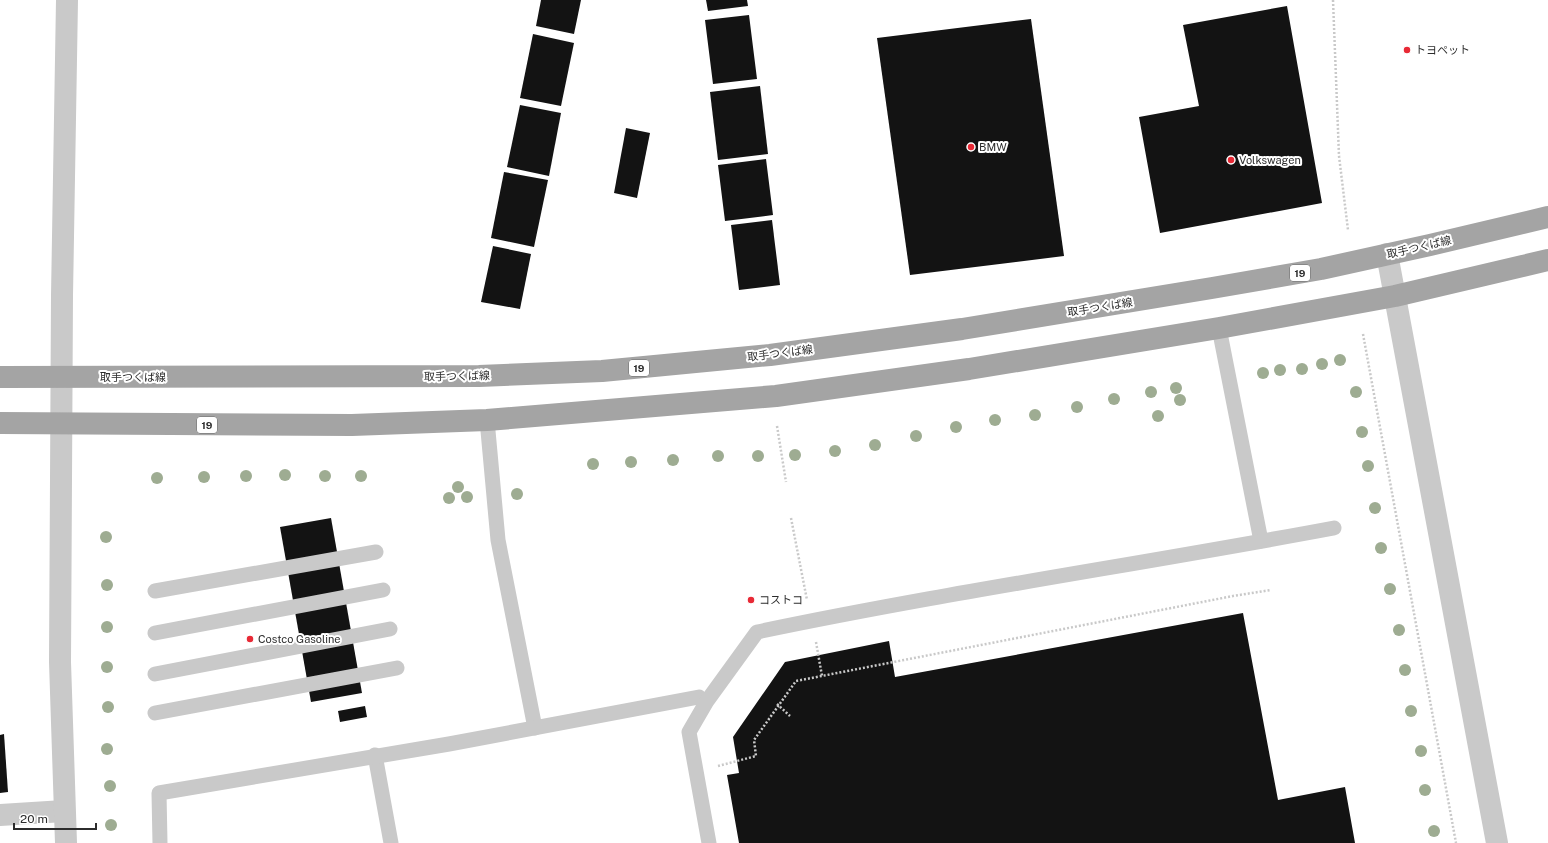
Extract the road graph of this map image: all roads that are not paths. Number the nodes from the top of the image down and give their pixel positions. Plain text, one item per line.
1 (67, 0) edge
2 (1548, 216) edge
3 (1387, 254) junction
4 (1548, 260) edge
5 (1395, 296) junction
6 (1219, 328) junction
7 (0, 377) edge
8 (61, 377) junction
9 (487, 420) junction
10 (0, 423) edge
11 (61, 424) junction
12 (1334, 528) dead end
13 (1261, 541) junction
14 (376, 552) dead end
15 (383, 590) dead end
16 (156, 591) dead end
17 (390, 629) dead end
18 (155, 634) dead end
19 (397, 668) dead end
20 (155, 674) dead end
21 (699, 697) dead end
22 (155, 713) dead end
23 (535, 728) junction
24 (375, 755) junction
25 (64, 811) junction
26 (0, 815) edge
27 (66, 843) edge
28 (160, 843) edge
29 (391, 843) edge
30 (709, 843) edge
31 (1497, 843) edge

1 - 8 street
2 - 3 main road, 取手つくば線 / 19
3 - 5 street
3 - 8 main road, 取手つくば線 / 19
4 - 5 main road, 19
5 - 6 main road, 19
5 - 31 street
6 - 9 main road, 19
6 - 13 lane
7 - 8 main road, 取手つくば線 / 19
8 - 11 street
9 - 11 main road, 19
9 - 23 lane
10 - 11 main road, 19
11 - 25 street
12 - 13 lane
13 - 30 lane
14 - 16 lane
15 - 18 lane
17 - 20 lane
19 - 22 lane
21 - 23 lane
23 - 24 lane
24 - 28 lane
24 - 29 lane
25 - 26 street
25 - 27 street

